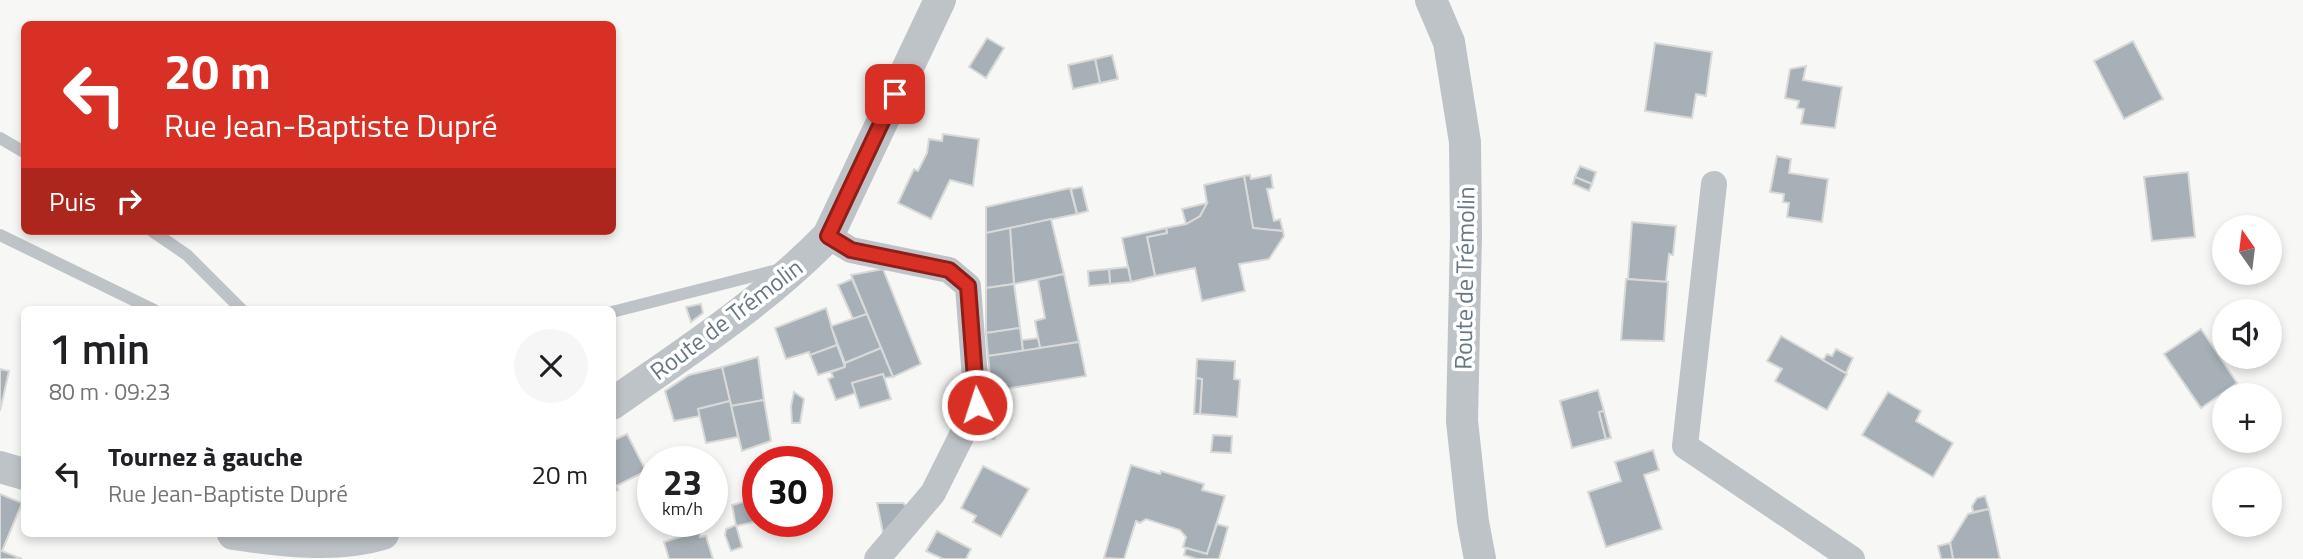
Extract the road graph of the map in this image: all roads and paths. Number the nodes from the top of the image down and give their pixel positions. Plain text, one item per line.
1 (940, 0) edge
2 (1431, 0) edge
3 (0, 138) edge
4 (21, 150) edge
5 (1714, 184) dead end
6 (0, 235) edge
7 (158, 235) edge
8 (828, 236) junction
9 (802, 263) junction
10 (146, 306) edge
11 (238, 306) edge
12 (616, 311) edge
13 (616, 401) edge
14 (0, 467) edge
15 (21, 473) edge
16 (254, 537) edge
17 (372, 537) edge
18 (877, 559) edge
19 (1480, 559) edge
20 (1852, 559) edge

1 - 8 street, Route de Trémolin
2 - 19 street, Route de Trémolin
3 - 4 lane
5 - 20 street
6 - 10 lane
7 - 11 lane
8 - 9 street, Route de Trémolin
8 - 18 street
9 - 12 lane
9 - 13 street, Route de Trémolin
14 - 15 street
16 - 17 street

